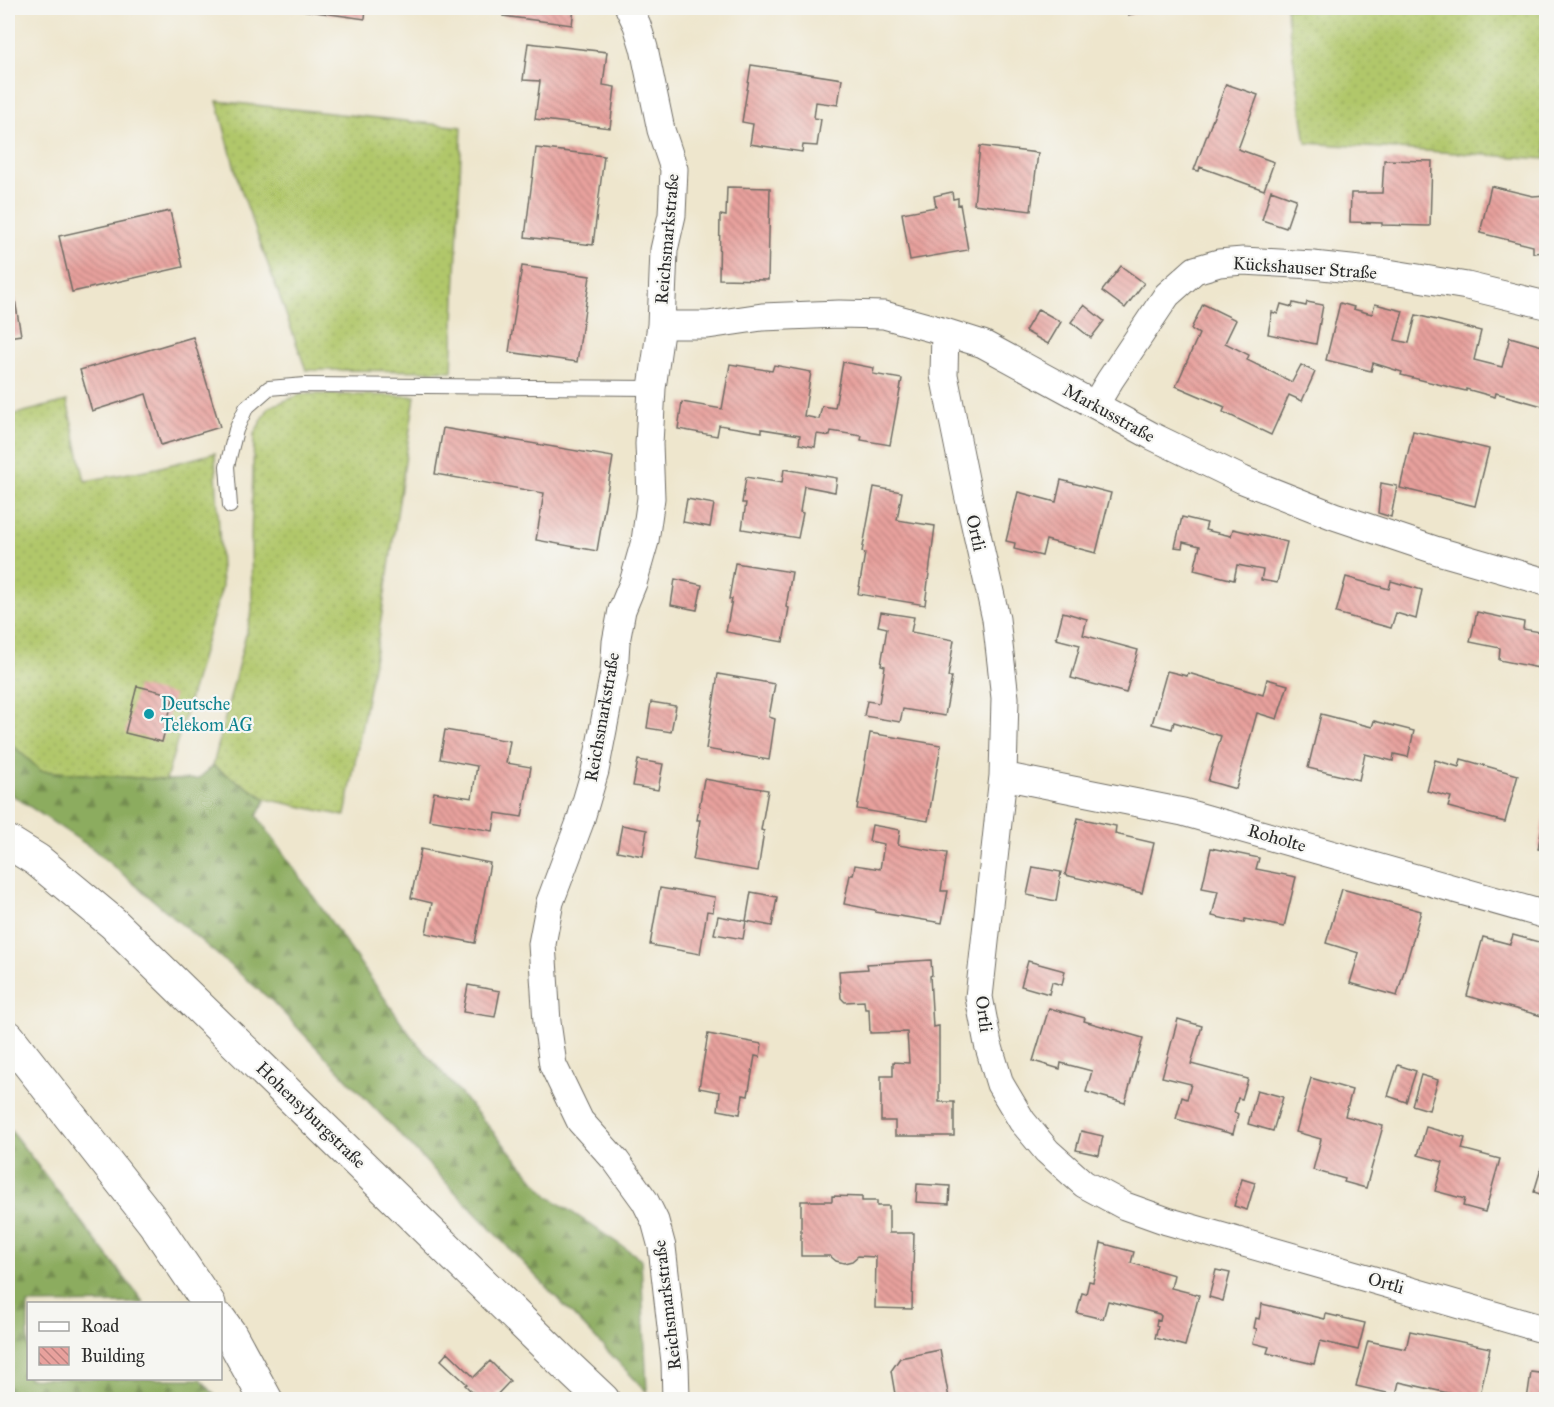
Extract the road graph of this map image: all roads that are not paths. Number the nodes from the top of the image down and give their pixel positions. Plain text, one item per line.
1 (628, 8) edge
2 (1546, 305) edge
3 (661, 325) junction
4 (945, 332) junction
5 (652, 388) junction
6 (1095, 405) junction
7 (230, 506) dead end
8 (1546, 582) edge
9 (1003, 776) junction
10 (8, 842) edge
11 (22, 864) edge
12 (1546, 915) edge
13 (8, 1037) edge
14 (208, 1302) edge
15 (225, 1327) edge
16 (1546, 1330) edge
17 (266, 1400) edge
18 (603, 1400) edge
19 (676, 1400) edge

1 - 3 street, Reichsmarkstraße
2 - 6 street, Kückshauser Straße
3 - 4 street, Markusstraße
3 - 5 street, Reichsmarkstraße
4 - 6 street, Markusstraße
4 - 9 street, Ortli
5 - 7 lane
5 - 19 street, Reichsmarkstraße
6 - 8 street, Markusstraße
9 - 12 street, Roholte
9 - 16 street, Ortli
10 - 11 street, Hohensyburgstraße
11 - 18 street, Hohensyburgstraße
13 - 14 street
15 - 17 street

